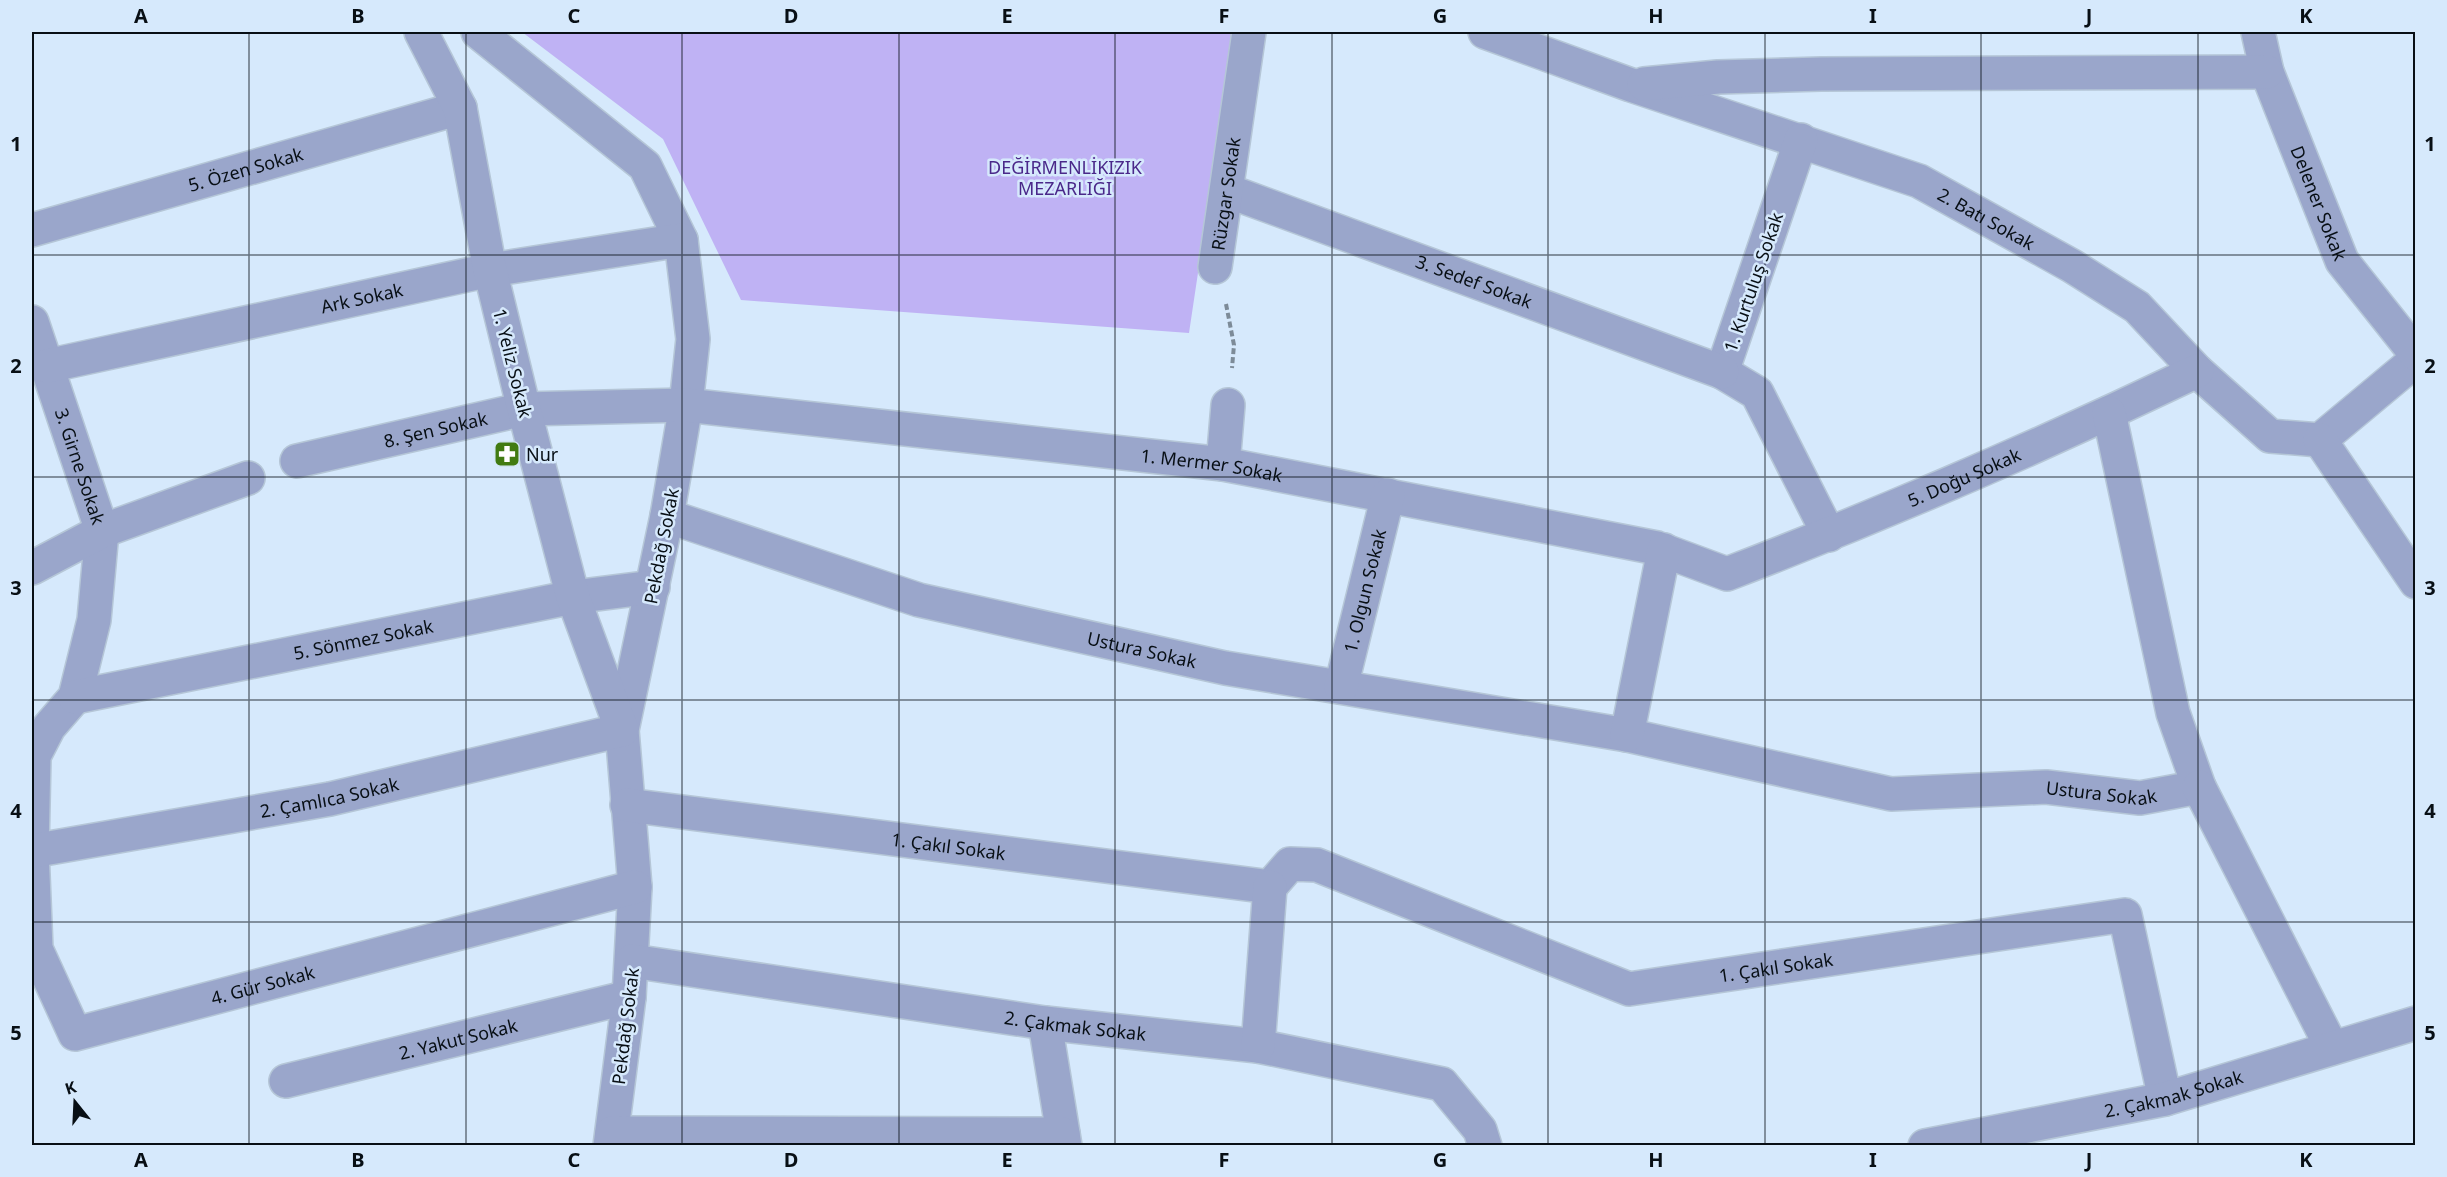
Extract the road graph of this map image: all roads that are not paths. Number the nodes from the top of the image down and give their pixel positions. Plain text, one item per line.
1 (421, 32) edge
2 (478, 32) edge
3 (1249, 32) edge
4 (1485, 32) edge
5 (2258, 32) edge
6 (2267, 72) junction
7 (1631, 85) junction
8 (460, 108) junction
9 (1802, 140) junction
10 (1228, 191) junction
11 (32, 230) edge
12 (681, 240) junction
13 (1215, 267) road end
14 (490, 270) junction
15 (32, 322) edge
16 (2415, 354) edge
17 (2415, 360) edge
18 (47, 366) junction
19 (2197, 371) junction
20 (1722, 372) junction
21 (686, 405) junction
22 (1228, 405) road end
23 (524, 409) junction
24 (2109, 413) junction
25 (2320, 440) junction
26 (297, 461) dead end
27 (1223, 464) junction
28 (248, 478) dead end
29 (1388, 495) junction
30 (667, 516) junction
31 (102, 531) junction
32 (1829, 535) junction
33 (1664, 550) junction
34 (32, 568) edge
35 (1727, 574) joint
36 (2415, 582) edge
37 (653, 587) junction
38 (573, 597) junction
39 (1341, 687) junction
40 (75, 697) junction
41 (622, 730) junction
42 (1627, 735) junction
43 (2199, 787) junction
44 (627, 805) junction
45 (32, 851) edge
46 (635, 887) junction
47 (1270, 887) junction
48 (632, 961) junction
49 (629, 997) junction
50 (1045, 1023) junction
51 (2415, 1023) edge
52 (1258, 1047) junction
53 (2332, 1048) junction
54 (286, 1080) dead end
55 (2165, 1099) junction
56 (611, 1139) edge
57 (1064, 1140) edge
58 (1485, 1146) edge
59 (1925, 1146) edge

1 - 8 street, 1. Yeliz Sokak
2 - 12 street, Pekdağ Sokak
3 - 10 street, Rüzgar Sokak
4 - 7 street, 2. Batı Sokak
5 - 6 street, Delener Sokak
6 - 7 street
6 - 16 street, Delener Sokak
7 - 9 street, 2. Batı Sokak
8 - 11 street, 5. Özen Sokak
8 - 14 street, 1. Yeliz Sokak
9 - 19 street, 2. Batı Sokak
9 - 20 street, 1. Kurtuluş Sokak
10 - 13 street, Rüzgar Sokak
10 - 20 street, 3. Sedef Sokak
12 - 14 street, Ark Sokak
12 - 21 street, Pekdağ Sokak
14 - 18 street, Ark Sokak
14 - 23 street, 1. Yeliz Sokak
15 - 18 street, 3. Girne Sokak
17 - 25 street
18 - 31 street, 3. Girne Sokak
19 - 24 street, 5. Doğu Sokak
19 - 25 street, 2. Batı Sokak
20 - 32 street, 1. Kurtuluş Sokak
21 - 23 street, 8. Şen Sokak
21 - 27 street, 1. Mermer Sokak
21 - 30 street, Pekdağ Sokak
22 - 27 street
23 - 26 street, 8. Şen Sokak
23 - 38 street, 1. Yeliz Sokak
24 - 32 street, 5. Doğu Sokak
24 - 43 street
25 - 36 street
27 - 29 street, 1. Mermer Sokak
28 - 31 street
29 - 33 street, 1. Mermer Sokak
29 - 39 street, 1. Olgun Sokak
30 - 37 street, Pekdağ Sokak
30 - 39 street, Ustura Sokak
31 - 34 street
31 - 40 street, 3. Girne Sokak
32 - 35 street, 5. Doğu Sokak
33 - 35 street, 1. Mermer Sokak
33 - 42 street
37 - 38 street, 5. Sönmez Sokak
37 - 41 street, Pekdağ Sokak
38 - 40 street, 5. Sönmez Sokak
38 - 41 street, 1. Yeliz Sokak
39 - 42 street, Ustura Sokak
40 - 45 street, 3. Girne Sokak
41 - 44 street, Pekdağ Sokak
41 - 45 street, 2. Çamlıca Sokak
42 - 43 street, Ustura Sokak
43 - 53 street
44 - 46 street, Pekdağ Sokak
44 - 47 street, 1. Çakıl Sokak
45 - 46 street, 4. Gür Sokak
46 - 48 street, Pekdağ Sokak
47 - 52 street
47 - 55 street, 1. Çakıl Sokak
48 - 49 street, Pekdağ Sokak
48 - 50 street, 2. Çakmak Sokak
49 - 54 street, 2. Yakut Sokak
49 - 56 street, Pekdağ Sokak
50 - 52 street, 2. Çakmak Sokak
50 - 57 street
51 - 53 street, 2. Çakmak Sokak
52 - 58 street, 2. Çakmak Sokak
53 - 55 street, 2. Çakmak Sokak
55 - 59 street, 2. Çakmak Sokak
56 - 57 street

